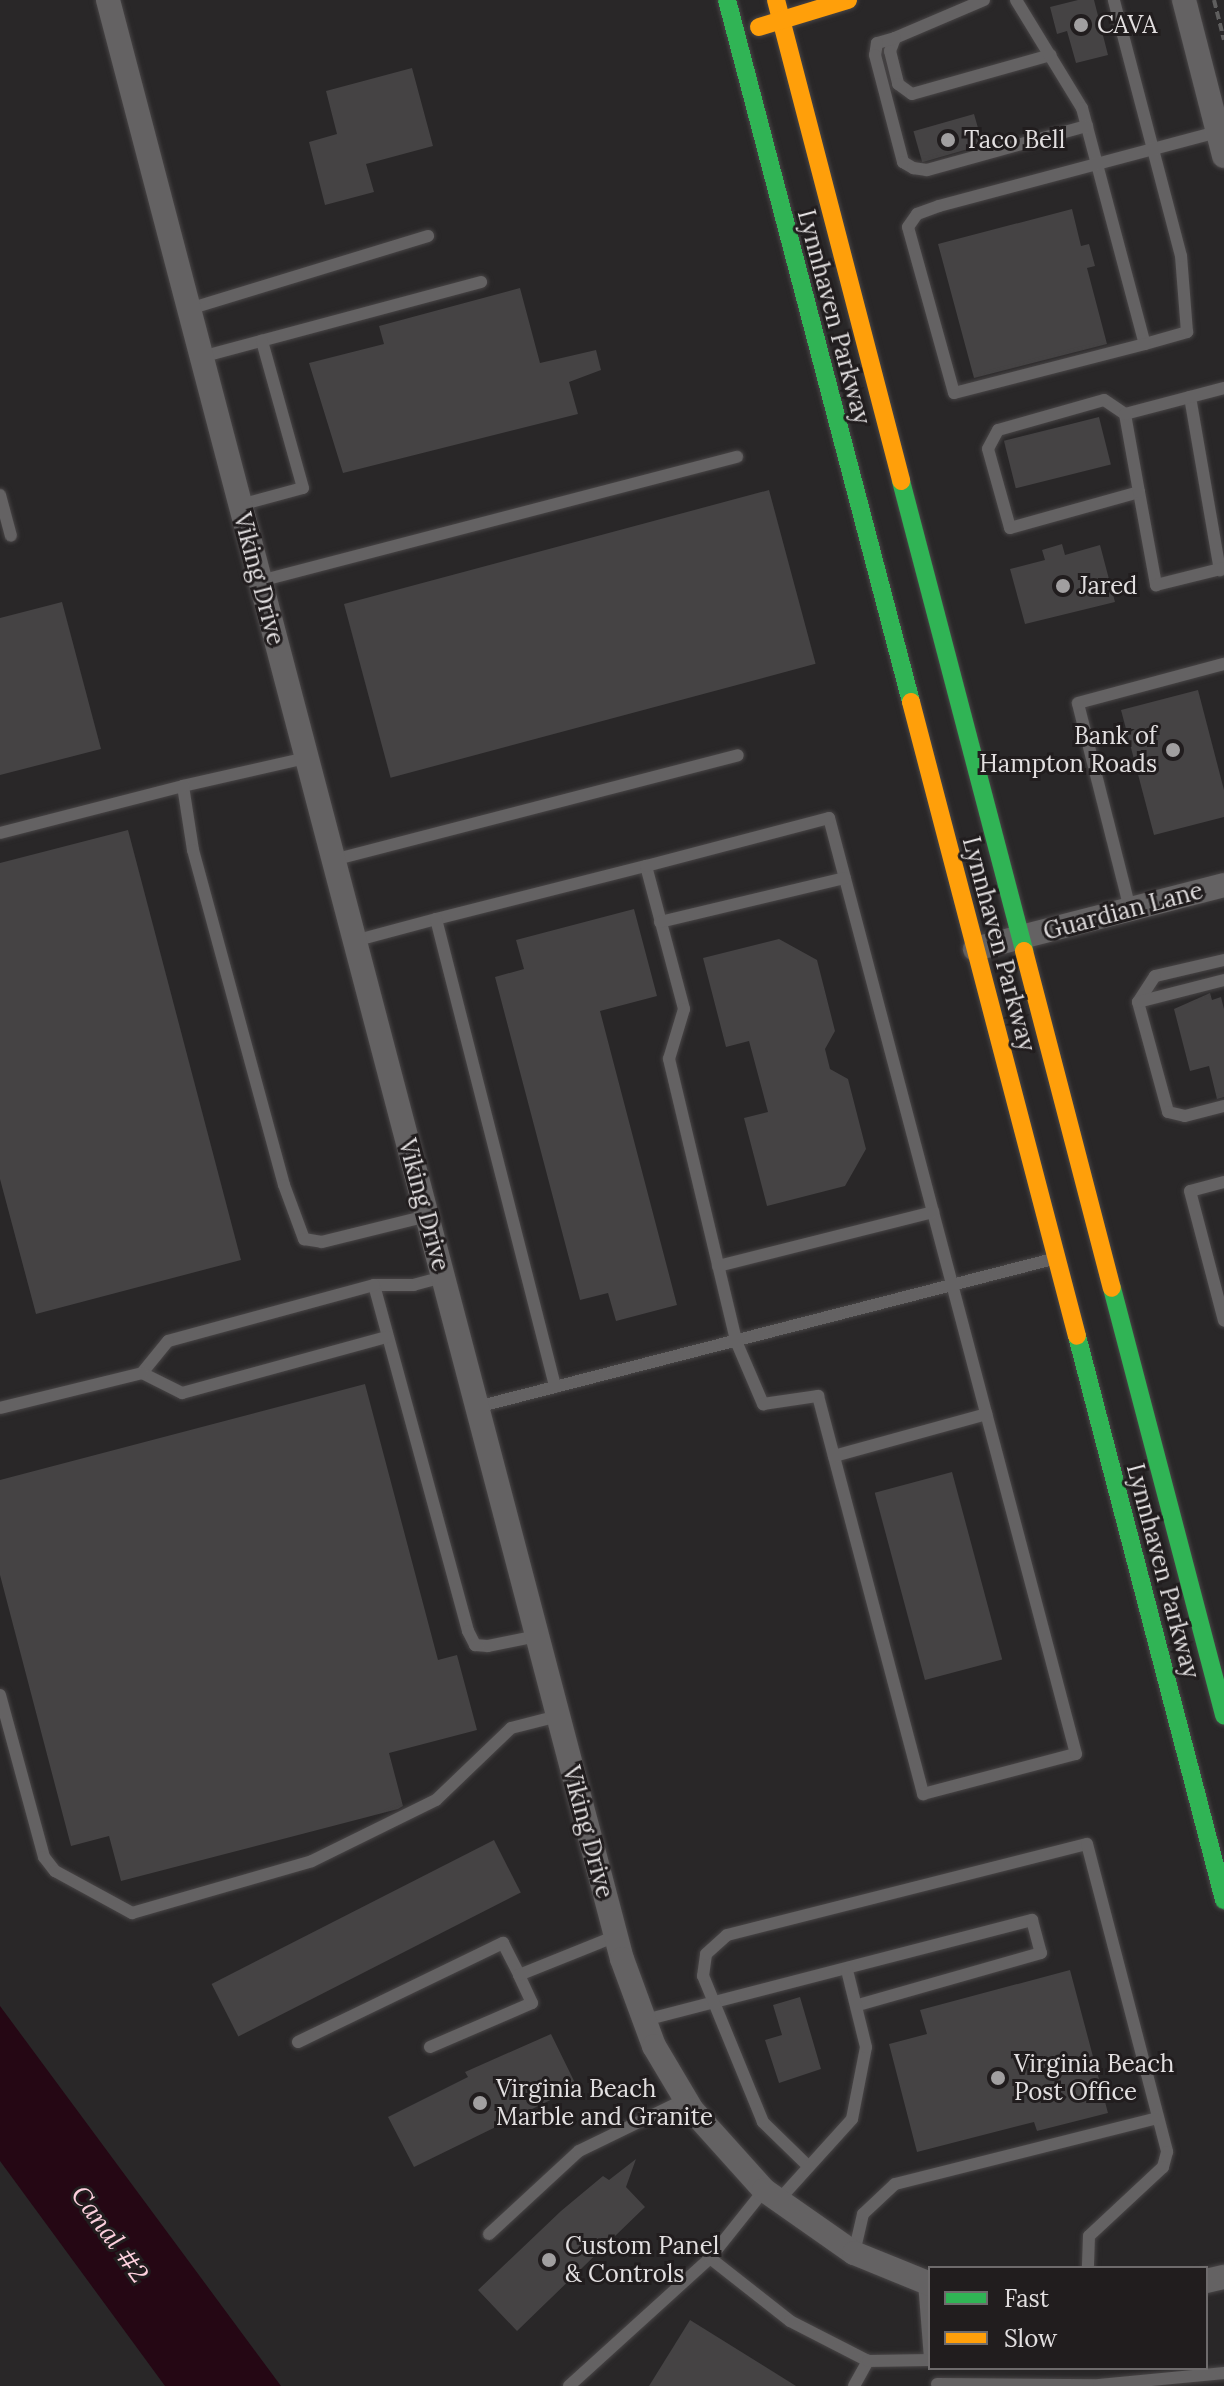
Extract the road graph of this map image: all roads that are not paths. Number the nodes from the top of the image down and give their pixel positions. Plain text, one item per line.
1 (108, 0) edge
2 (727, 0) edge
3 (776, 0) edge
4 (848, 0) edge
5 (984, 0) edge
6 (1016, 0) edge
7 (1114, 0) edge
8 (1184, 0) edge
9 (781, 21) junction
10 (735, 33) junction
11 (895, 38) junction
12 (1051, 55) junction
13 (1087, 126) junction
14 (1221, 131) edge
15 (1153, 149) junction
16 (1224, 156) edge
17 (1099, 163) junction
18 (428, 236) dead end
19 (481, 282) dead end
20 (189, 309) junction
21 (262, 341) junction
22 (1145, 344) junction
23 (201, 357) junction
24 (1224, 388) edge
25 (1190, 397) junction
26 (1125, 414) junction
27 (737, 457) dead end
28 (1139, 492) junction
29 (0, 495) edge
30 (240, 505) junction
31 (11, 536) dead end
32 (1222, 569) edge
33 (260, 581) junction
34 (1224, 664) edge
35 (738, 755) dead end
36 (306, 758) junction
37 (183, 786) junction
38 (0, 833) edge
39 (333, 860) junction
40 (646, 866) junction
41 (845, 878) junction
42 (1224, 885) edge
43 (1130, 909) junction
44 (436, 919) junction
45 (660, 922) junction
46 (1020, 938) junction
47 (354, 941) junction
48 (975, 949) junction
49 (1224, 960) edge
50 (1224, 980) edge
51 (1138, 1002) junction
52 (1224, 1106) edge
53 (1224, 1182) edge
54 (933, 1212) junction
55 (427, 1216) junction
56 (1056, 1258) junction
57 (718, 1266) junction
58 (443, 1277) junction
59 (374, 1285) junction
60 (952, 1285) junction
61 (1224, 1321) edge
62 (387, 1337) junction
63 (736, 1341) junction
64 (142, 1373) junction
65 (555, 1387) junction
66 (477, 1407) junction
67 (0, 1408) edge
68 (986, 1414) junction
69 (834, 1456) junction
70 (537, 1636) junction
71 (0, 1695) edge
72 (558, 1716) junction
73 (1224, 1716) edge
74 (1224, 1900) edge
75 (616, 1936) junction
76 (847, 1970) junction
77 (519, 1975) junction
78 (712, 2001) junction
79 (858, 2005) junction
80 (645, 2020) junction
81 (298, 2042) dead end
82 (430, 2047) dead end
83 (686, 2099) junction
84 (1158, 2118) junction
85 (807, 2165) junction
86 (771, 2196) junction
87 (489, 2234) dead end
88 (854, 2253) junction
89 (710, 2258) junction
90 (1088, 2266) edge
91 (927, 2283) edge
92 (928, 2308) edge
93 (928, 2359) edge
94 (868, 2361) junction
95 (1224, 2373) edge
96 (937, 2385) edge
97 (569, 2386) edge
98 (854, 2386) edge

1 - 20 street, Viking Drive
2 - 10 main road, Lynnhaven Parkway
3 - 9 main road, Lynnhaven Parkway
4 - 9 main road
5 - 11 lane
6 - 12 lane
7 - 15 lane
8 - 14 street
9 - 10 main road
9 - 46 main road, Lynnhaven Parkway
10 - 48 main road, Lynnhaven Parkway
11 - 12 lane
11 - 13 lane
12 - 13 lane
13 - 17 lane
14 - 15 lane
14 - 16 street
15 - 17 lane
15 - 22 lane
17 - 22 lane
17 - 22 lane
18 - 20 lane
19 - 21 lane
20 - 23 street, Viking Drive
21 - 23 lane
21 - 30 lane
23 - 30 street, Viking Drive
24 - 25 lane
25 - 26 lane
25 - 32 lane
26 - 28 lane
26 - 28 lane
27 - 33 lane
28 - 32 lane
29 - 31 lane
30 - 33 street, Viking Drive
33 - 36 street, Viking Drive
34 - 43 lane
35 - 39 lane
36 - 37 lane
36 - 39 street, Viking Drive
37 - 38 lane
37 - 55 lane
39 - 47 street, Viking Drive
40 - 41 lane
40 - 44 lane
40 - 45 lane
41 - 45 lane
41 - 54 lane
42 - 43 street, Guardian Lane
43 - 46 street, Guardian Lane
44 - 47 lane
44 - 65 lane
45 - 57 lane
46 - 48 street, Guardian Lane
46 - 73 main road, Lynnhaven Parkway
47 - 55 street, Viking Drive
48 - 56 main road, Lynnhaven Parkway
49 - 51 lane
50 - 51 lane
51 - 52 lane
53 - 61 lane
54 - 57 lane
54 - 60 lane
55 - 58 street, Viking Drive
56 - 60 lane
56 - 74 main road, Lynnhaven Parkway
57 - 63 lane
58 - 59 lane
58 - 66 street, Viking Drive
59 - 62 lane
59 - 64 lane
60 - 63 lane
60 - 68 lane
62 - 64 lane
62 - 70 lane
63 - 65 lane
63 - 69 lane
64 - 67 lane
65 - 66 lane
66 - 70 street, Viking Drive
68 - 69 lane
68 - 69 lane
70 - 72 street, Viking Drive
71 - 72 lane
72 - 75 street, Viking Drive
75 - 77 lane
75 - 80 street, Viking Drive
76 - 78 lane
76 - 79 lane
76 - 79 lane
77 - 81 lane
77 - 82 lane
78 - 80 lane
78 - 84 lane
78 - 85 lane
79 - 85 lane
80 - 83 street, Viking Drive
83 - 86 street, Viking Drive
83 - 87 lane
84 - 88 lane
84 - 90 lane
85 - 86 lane
86 - 88 street, Viking Drive
86 - 89 lane
88 - 91 street, Viking Drive
89 - 94 lane
89 - 97 lane
91 - 92 lane
93 - 94 lane
94 - 98 lane
95 - 96 lane

